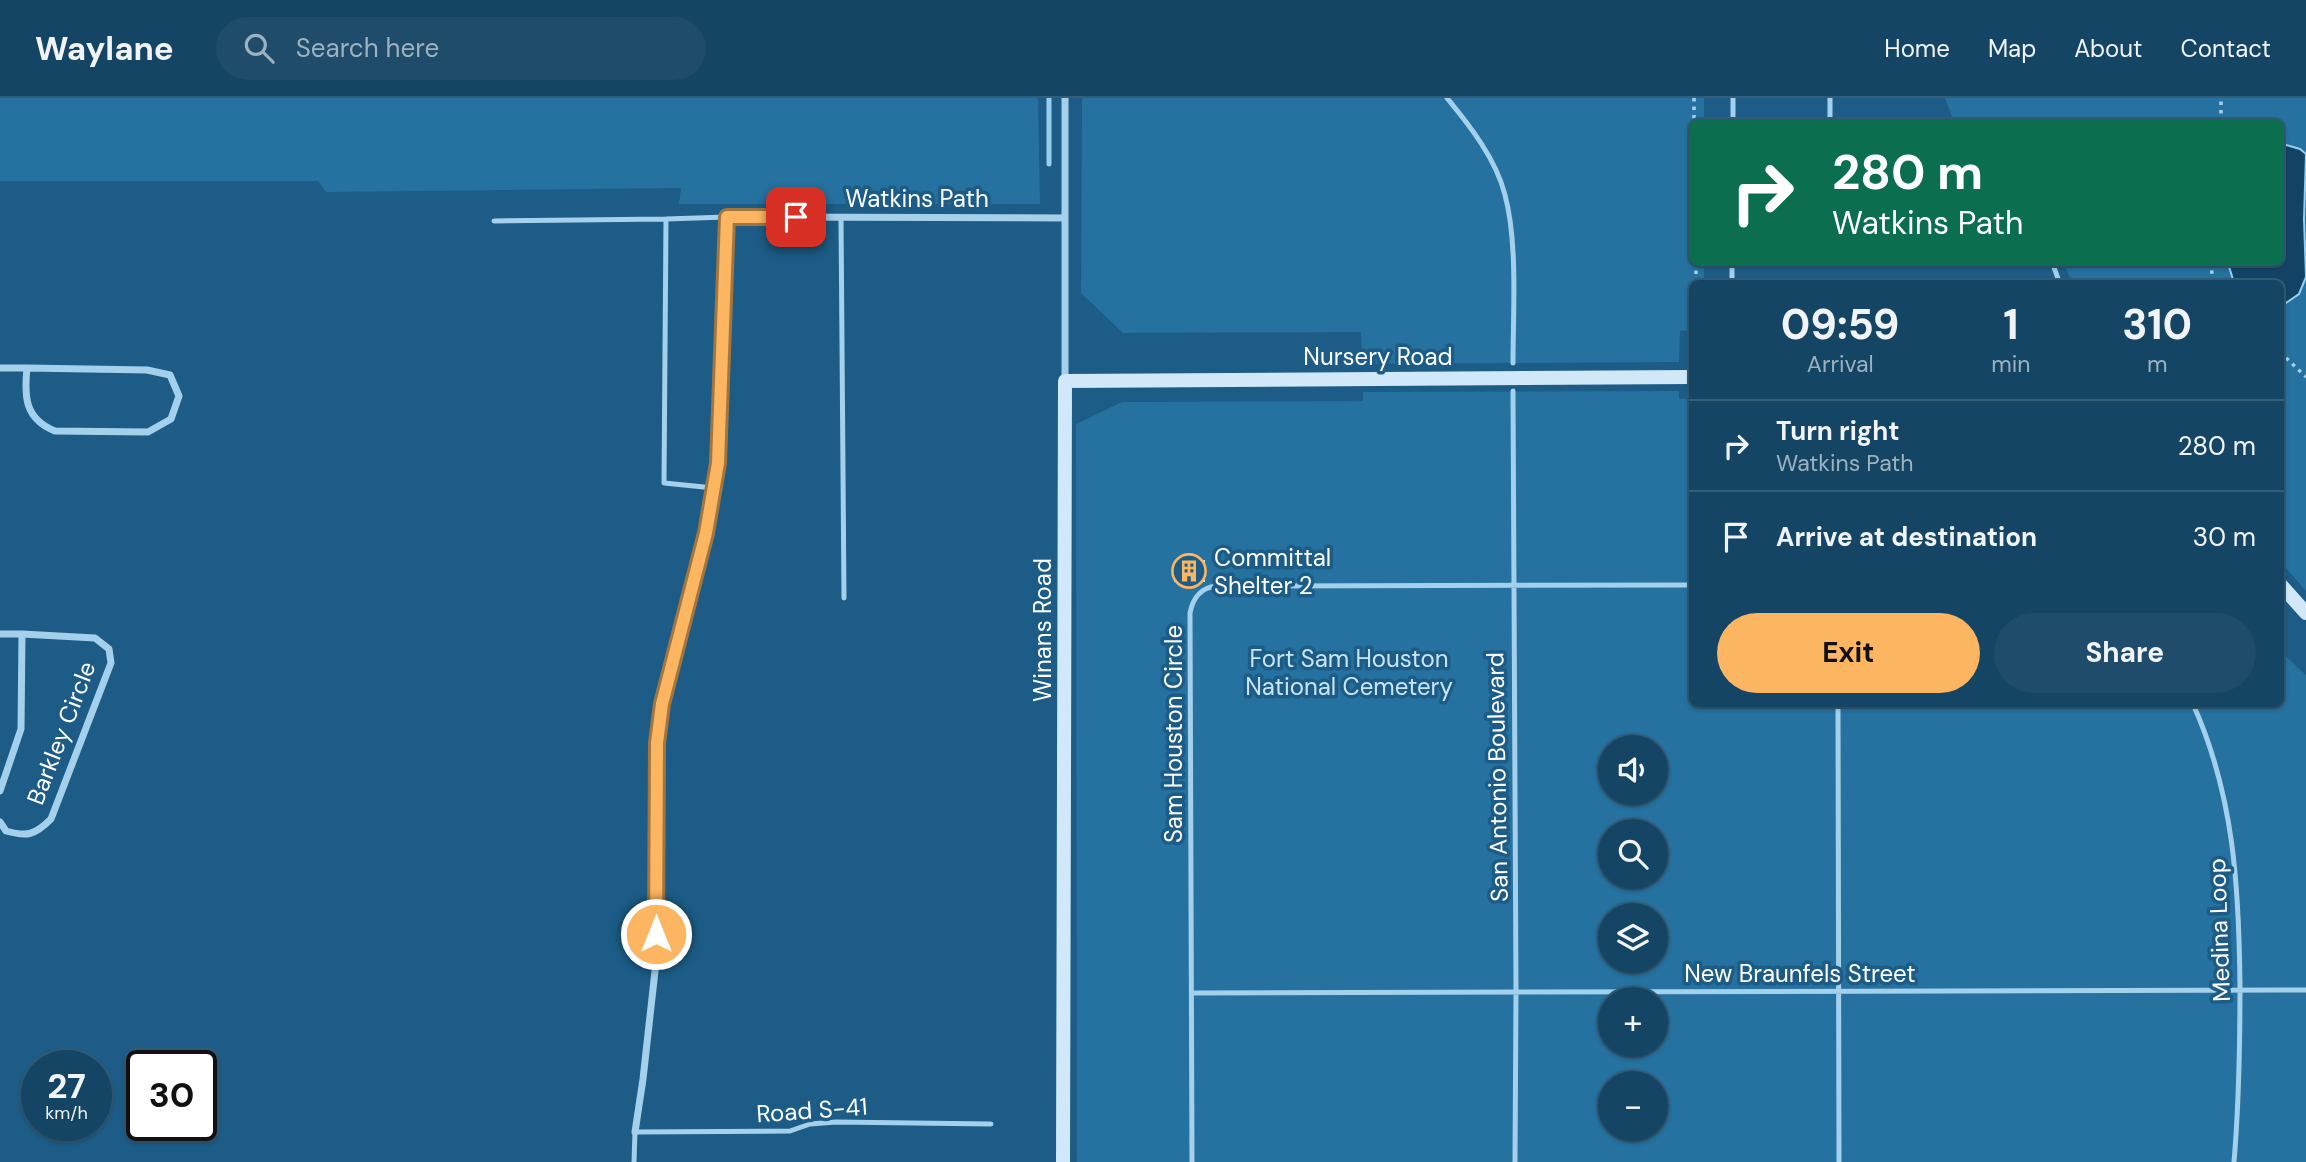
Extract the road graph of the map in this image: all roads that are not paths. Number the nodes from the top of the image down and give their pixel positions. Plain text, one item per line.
1 (1065, 98) edge
2 (1447, 98) edge
3 (1733, 98) edge
4 (1830, 98) edge
5 (1733, 119) edge
6 (1830, 119) edge
7 (727, 217) junction
8 (841, 217) junction
9 (1065, 218) junction
10 (666, 219) junction
11 (494, 221) dead end
12 (1513, 363) dead end
13 (0, 368) edge
14 (27, 368) junction
15 (1689, 377) edge
16 (1065, 381) junction
17 (1513, 391) dead end
18 (714, 488) junction
19 (1689, 585) edge
20 (1512, 586) junction
21 (2284, 588) edge
22 (844, 598) dead end
23 (2306, 613) edge
24 (0, 634) edge
25 (22, 634) junction
26 (1838, 707) edge
27 (2194, 707) edge
28 (0, 791) edge
29 (0, 822) edge
30 (1838, 990) junction
31 (2240, 990) junction
32 (2306, 990) edge
33 (1516, 992) junction
34 (1192, 993) junction
35 (991, 1124) dead end
36 (635, 1132) junction
37 (634, 1162) edge
38 (1063, 1162) edge
39 (1192, 1162) edge
40 (1515, 1162) edge
41 (1839, 1162) edge
42 (2234, 1162) edge

1 - 9 street, Winans Road
2 - 12 lane
3 - 5 lane
4 - 6 lane
7 - 8 street, Watkins Path
7 - 10 lane
7 - 18 street
8 - 9 street, Watkins Path
8 - 22 lane
9 - 16 street, Winans Road
10 - 11 lane
10 - 18 lane
13 - 14 street
14 - 14 street
15 - 16 street, Nursery Road
16 - 38 street, Winans Road
17 - 20 lane, San Antonio Boulevard
18 - 36 street
19 - 20 lane, Sam Houston Circle
20 - 33 lane, San Antonio Boulevard
20 - 34 lane, Sam Houston Circle
21 - 23 street
24 - 25 street, Barkley Circle
25 - 28 street, Barkley Circle
25 - 29 street, Barkley Circle
26 - 30 lane
27 - 31 lane, Medina Loop
30 - 31 lane, New Braunfels Street
30 - 33 lane, New Braunfels Street
30 - 41 lane
31 - 32 lane, New Braunfels Street
31 - 42 lane, Medina Loop
33 - 34 lane, New Braunfels Street
33 - 40 lane, San Antonio Boulevard
34 - 39 lane, Sam Houston Circle
35 - 36 lane, Road S-41
36 - 37 lane

